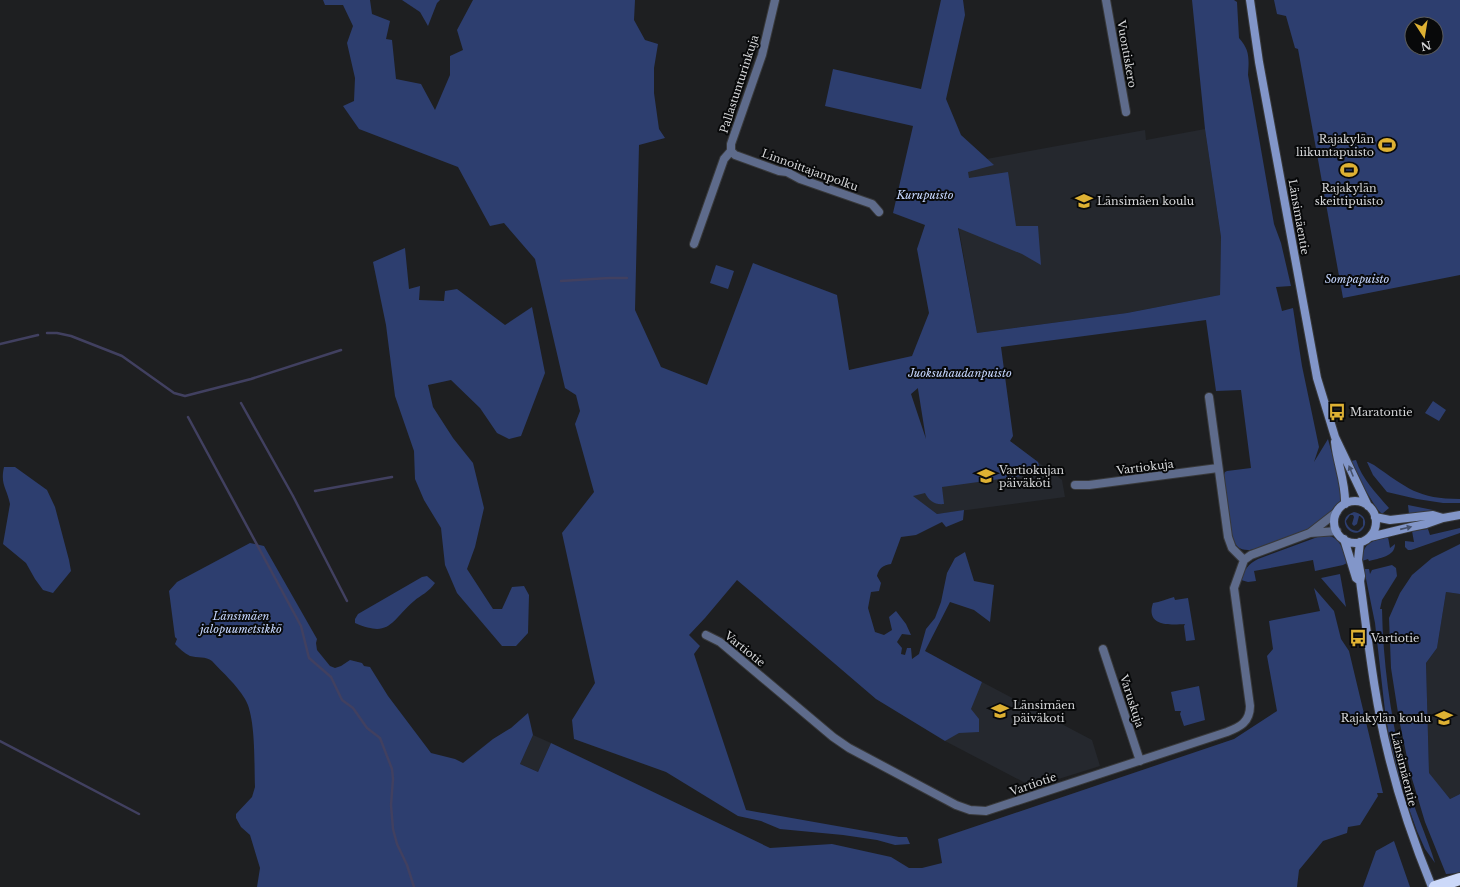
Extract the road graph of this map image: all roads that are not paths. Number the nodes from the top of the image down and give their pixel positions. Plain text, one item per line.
1 (775, 0) edge
2 (1106, 0) edge
3 (1250, 0) edge
4 (1126, 112) dead end
5 (731, 151) junction
6 (879, 212) dead end
7 (694, 244) dead end
8 (1209, 397) dead end
9 (1335, 437) junction
10 (1218, 468) junction
11 (1075, 485) dead end
12 (1345, 504) junction
13 (1368, 506) junction
14 (1337, 512) junction
15 (1460, 514) edge
16 (1376, 517) junction
17 (1443, 518) junction
18 (1337, 531) junction
19 (1310, 533) junction
20 (1370, 538) junction
21 (1344, 539) junction
22 (1360, 542) junction
23 (1244, 560) junction
24 (1360, 582) junction
25 (706, 635) dead end
26 (1103, 649) dead end
27 (1140, 761) junction
28 (1460, 879) edge
29 (1432, 887) edge
30 (1435, 887) edge

1 - 5 street, Pallastunturinkuja
2 - 4 street, Vuontiskero
3 - 9 main road, Länsimäentie
5 - 6 street, Linnoittajanpolku
5 - 7 street, Pallastunturinkuja
8 - 10 street
9 - 12 main road, Länsimäentie
13 -> 9 main road, Länsimäentie
10 - 11 street, Vartiokuja
10 - 23 street
12 - 13 main road
12 - 14 main road
13 - 16 main road
14 - 18 main road
14 - 19 street
15 - 17 main road
16 - 17 main road
16 - 20 main road
20 -> 17 main road
18 - 19 street
18 - 21 main road
19 - 23 street
20 - 22 main road
21 - 22 main road
21 - 24 main road, Länsimäentie
22 - 24 main road, Länsimäentie
23 - 27 street, Vartiotie
24 - 29 main road, Länsimäentie
25 - 27 street, Vartiotie
26 - 27 street, Varuskuja
28 - 30 highway

